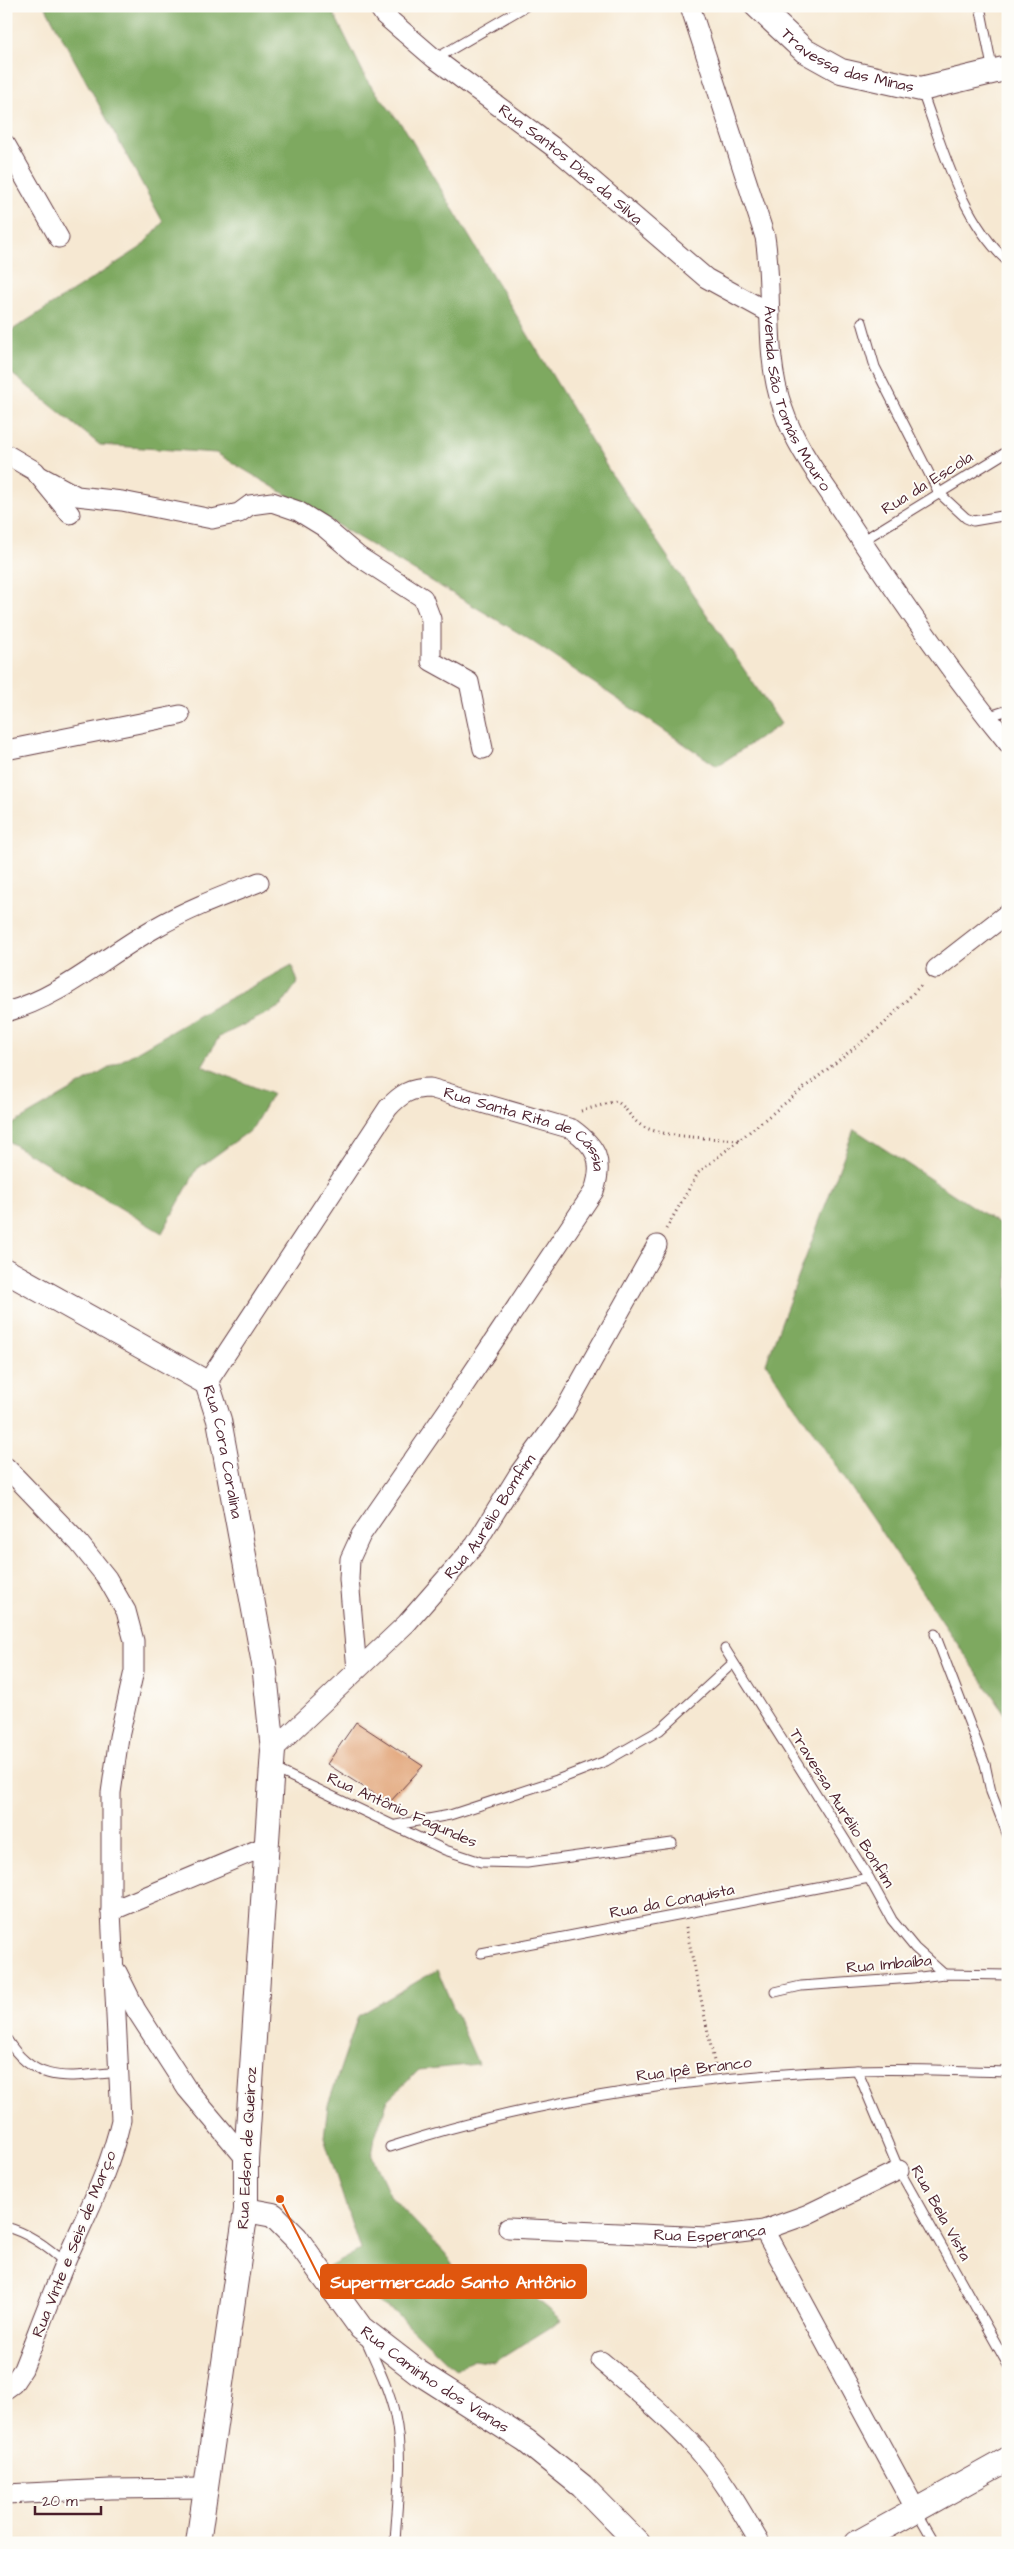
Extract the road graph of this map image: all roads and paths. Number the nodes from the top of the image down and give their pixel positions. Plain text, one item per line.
1 (378, 6) edge
2 (526, 6) edge
3 (690, 6) edge
4 (757, 6) edge
5 (980, 6) edge
6 (435, 60) junction
7 (1000, 70) edge
8 (921, 89) junction
9 (6, 145) edge
10 (59, 238) dead end
11 (1008, 262) edge
12 (770, 313) junction
13 (862, 322) dead end
14 (1008, 450) edge
15 (6, 454) edge
16 (38, 475) junction
17 (939, 493) junction
18 (70, 514) dead end
19 (1008, 516) edge
20 (862, 541) junction
21 (1008, 710) edge
22 (180, 715) dead end
23 (987, 718) junction
24 (1008, 743) edge
25 (483, 749) dead end
26 (6, 750) edge
27 (258, 882) dead end
28 (1008, 913) edge
29 (936, 969) joint
30 (6, 1012) edge
31 (547, 1122) junction
32 (739, 1140) junction
33 (656, 1245) joint
34 (6, 1271) edge
35 (207, 1383) junction
36 (6, 1467) edge
37 (935, 1634) dead end
38 (725, 1649) dead end
39 (733, 1662) junction
40 (357, 1670) junction
41 (273, 1759) junction
42 (396, 1826) junction
43 (1008, 1836) edge
44 (672, 1843) dead end
45 (266, 1846) junction
46 (869, 1878) junction
47 (111, 1911) junction
48 (683, 1914) junction
49 (481, 1953) dead end
50 (114, 1966) junction
51 (944, 1974) junction
52 (1008, 1975) edge
53 (775, 1992) dead end
54 (6, 2038) edge
55 (857, 2070) junction
56 (119, 2072) junction
57 (1008, 2072) edge
58 (718, 2080) junction
59 (390, 2147) dead end
60 (246, 2159) junction
61 (899, 2170) junction
62 (246, 2210) junction
63 (6, 2227) edge
64 (508, 2228) dead end
65 (764, 2230) junction
66 (65, 2263) junction
67 (361, 2328) junction
68 (601, 2360) dead end
69 (1008, 2365) edge
70 (6, 2389) edge
71 (1008, 2459) edge
72 (205, 2488) junction
73 (6, 2494) edge
74 (916, 2510) junction
75 (198, 2543) edge
76 (395, 2543) edge
77 (638, 2543) edge
78 (760, 2543) edge
79 (857, 2543) edge
80 (934, 2543) edge

1 - 6 street, Rua Santos Dias da Silva
2 - 6 lane
3 - 12 street, Avenida São Tomás Mouro
4 - 8 street, Travessa das Minas
5 - 7 lane
6 - 12 street, Rua Santos Dias da Silva
7 - 8 street, Travessa das Minas
8 - 11 lane
9 - 10 street
12 - 20 street, Avenida São Tomás Mouro
13 - 17 lane
14 - 17 lane, Rua da Escola
15 - 16 street
16 - 18 street
16 - 25 street
17 - 19 lane
17 - 20 lane, Rua da Escola
20 - 23 street, Avenida São Tomás Mouro
21 - 23 lane
22 - 26 street
23 - 24 street, Avenida São Tomás Mouro
27 - 30 street
28 - 29 street
29 - 32 path
31 - 32 path
31 - 35 street, Rua Santa Rita de Cássia
31 - 40 street, Rua Santa Rita de Cássia
32 - 33 path
33 - 40 street, Rua Aurèlio Bomfim
34 - 35 street, Rua Cora Coralina
35 - 41 street, Rua Cora Coralina
36 - 47 street, Rua Vinte e Seis de Março
37 - 43 lane
38 - 39 lane, Travessa Aurélio Bonfim
39 - 42 lane
39 - 46 lane, Travessa Aurélio Bonfim
40 - 41 street, Rua Aurèlio Bomfim
41 - 42 lane, Rua Antônio Fagundes
41 - 45 street, Rua Edson de Queiroz
42 - 44 lane, Rua Antônio Fagundes
45 - 47 street
45 - 60 street, Rua Edson de Queiroz
46 - 48 lane, Rua da Conquista
46 - 51 lane, Travessa Aurélio Bonfim
47 - 50 street, Rua Vinte e Seis de Março
48 - 49 lane, Rua da Conquista
48 - 58 path
50 - 56 street, Rua Vinte e Seis de Março
50 - 60 street
51 - 52 lane, Rua Imbaíba
51 - 53 lane, Rua Imbaíba
54 - 56 lane
55 - 57 lane, Rua Ipê Branco
55 - 58 lane, Rua Ipê Branco
55 - 61 lane, Rua Bela Vista
56 - 66 street, Rua Vinte e Seis de Março
58 - 59 lane, Rua Ipê Branco
60 - 62 street, Rua Edson de Queiroz
61 - 65 street, Rua Esperança
61 - 69 lane, Rua Bela Vista
62 - 67 street, Rua Caminho dos Vianas
62 - 72 street, Rua Edson de Queiroz
63 - 66 lane
64 - 65 street, Rua Esperança
65 - 74 street
66 - 70 street, Rua Vinte e Seis de Março
67 - 76 lane
67 - 77 street, Rua Caminho dos Vianas
68 - 78 street
71 - 74 street
72 - 73 street
72 - 75 street, Rua Edson de Queiroz
74 - 79 street
74 - 80 lane

